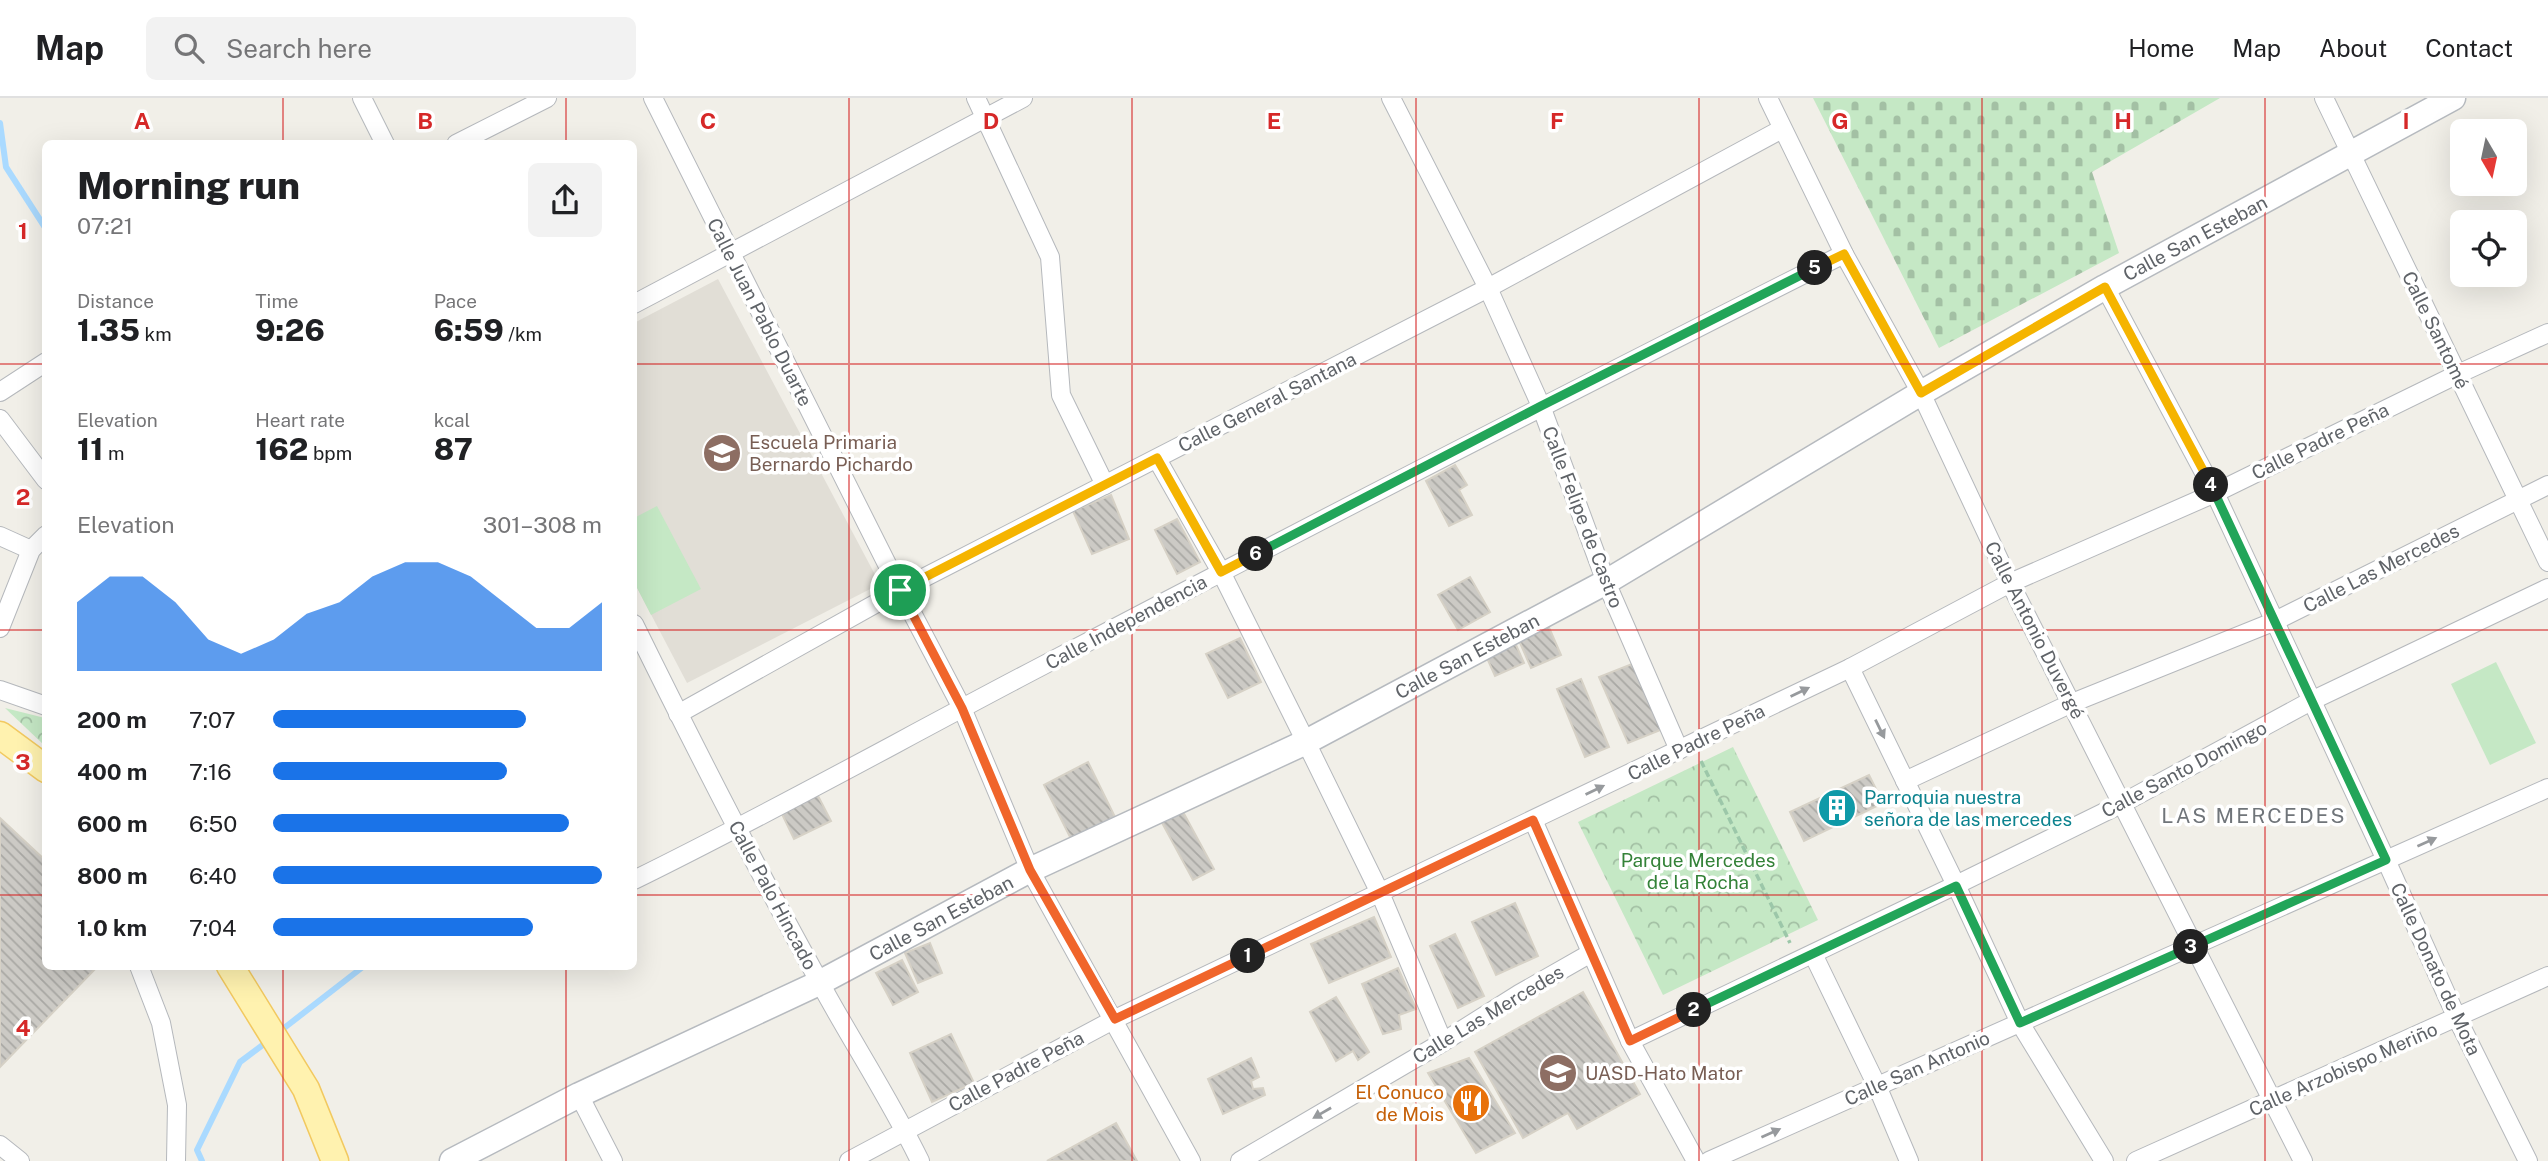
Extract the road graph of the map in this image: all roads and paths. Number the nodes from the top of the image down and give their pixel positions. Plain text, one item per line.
1 (362, 98) edge
2 (547, 98) edge
3 (653, 98) edge
4 (976, 98) edge
5 (1023, 98) edge
6 (1391, 98) edge
7 (1768, 98) edge
8 (2324, 98) edge
9 (2453, 98) edge
10 (985, 117) junction
11 (1782, 129) junction
12 (383, 140) edge
13 (464, 140) edge
14 (2353, 154) junction
15 (730, 252) junction
16 (1844, 254) junction
17 (2105, 287) junction
18 (1488, 288) junction
19 (637, 302) edge
20 (2548, 332) edge
21 (42, 365) edge
22 (2458, 374) junction
23 (0, 392) edge
24 (1921, 393) junction
25 (1541, 406) junction
26 (0, 419) edge
27 (1157, 458) junction
28 (42, 475) edge
29 (1105, 485) junction
30 (2548, 485) edge
31 (2215, 493) junction
32 (2518, 499) junction
33 (0, 536) edge
34 (42, 539) edge
35 (32, 550) junction
36 (2548, 562) edge
37 (1221, 572) junction
38 (1606, 582) junction
39 (2010, 583) junction
40 (2548, 588) edge
41 (900, 590) junction
42 (2273, 621) junction
43 (0, 628) edge
44 (637, 630) edge
45 (1850, 668) junction
46 (0, 690) edge
47 (2311, 701) junction
48 (2072, 704) junction
49 (42, 705) edge
50 (962, 708) junction
51 (678, 714) junction
52 (0, 735) edge
53 (1306, 742) junction
54 (1686, 747) junction
55 (42, 766) edge
56 (1905, 781) junction
57 (2548, 788) edge
58 (2121, 804) junction
59 (1533, 820) junction
60 (738, 829) junction
61 (2386, 860) junction
62 (1030, 870) junction
63 (637, 879) edge
64 (1956, 886) junction
65 (1380, 893) junction
66 (2193, 946) junction
67 (1591, 953) junction
68 (1805, 957) junction
69 (141, 970) edge
70 (232, 970) edge
71 (2548, 976) edge
72 (819, 983) junction
73 (2457, 1018) junction
74 (1115, 1019) junction
75 (2020, 1023) junction
76 (1630, 1041) junction
77 (1443, 1042) junction
78 (1877, 1086) junction
79 (579, 1095) junction
80 (2274, 1101) junction
81 (905, 1130) junction
82 (0, 1145) edge
83 (20, 1161) edge
84 (176, 1161) edge
85 (335, 1161) edge
86 (452, 1161) edge
87 (613, 1161) edge
88 (849, 1161) edge
89 (920, 1161) edge
90 (1191, 1161) edge
91 (1240, 1161) edge
92 (1696, 1161) edge
93 (1709, 1161) edge
94 (1909, 1161) edge
95 (2104, 1161) edge
96 (2136, 1161) edge
97 (2303, 1161) edge
98 (2528, 1161) edge

1 - 12 street
2 - 13 street
3 - 15 street, Calle Juan Pablo Duarte
4 - 10 street
5 - 10 street
6 - 18 street, Calle Felipe de Castro
7 - 11 street, Calle Antonio Duvergé
8 - 14 street, Calle Santomé
9 - 14 street, Calle San Esteban
10 - 15 street
10 - 29 street
11 - 16 street, Calle Antonio Duvergé
11 - 18 street, Calle General Santana
14 - 17 street, Calle San Esteban
14 - 22 street, Calle Santomé
15 - 19 street
15 - 41 street, Calle Juan Pablo Duarte
16 - 24 street, Calle Antonio Duvergé
16 - 25 street, Calle Independencia
17 - 24 street, Calle San Esteban
17 - 31 street, Calle Donato de Mota
18 - 25 street, Calle Felipe de Castro
18 - 27 street, Calle General Santana
20 - 22 street, Calle Padre Peña
21 - 23 street
22 - 31 street, Calle Padre Peña
22 - 32 street, Calle Santomé
24 - 38 street, Calle San Esteban
24 - 39 street, Calle Antonio Duvergé
25 - 37 street, Calle Independencia
25 - 38 street, Calle Felipe de Castro
26 - 28 street
27 - 29 street, Calle General Santana
27 - 37 street
29 - 41 street, Calle General Santana
30 - 32 street, Calle Las Mercedes
31 - 39 street, Calle Padre Peña
31 - 42 street, Calle Donato de Mota
32 - 36 street, Calle Santomé
32 - 42 street, Calle Las Mercedes
33 - 35 street
34 - 35 street
35 - 43 street
37 - 50 street, Calle Independencia
37 - 53 street
38 - 53 street, Calle San Esteban
38 - 54 street, Calle Felipe de Castro
39 - 45 street, Calle Padre Peña
39 - 48 street, Calle Antonio Duvergé
40 - 47 street, Calle Santo Domingo
41 - 50 street, Calle Juan Pablo Duarte
41 - 51 street, Calle General Santana
42 - 47 street, Calle Donato de Mota
42 - 48 street, Calle Las Mercedes
44 - 51 street, Calle Palo Hincado
54 -> 45 street, Calle Padre Peña
45 -> 56 street
46 - 49 street
47 - 58 street, Calle Santo Domingo
47 - 61 street, Calle Donato de Mota
48 - 56 street, Calle Las Mercedes
48 - 58 street, Calle Antonio Duvergé
50 - 60 street, Calle Independencia
50 - 62 street, Calle Juan Pablo Duarte
51 - 60 street, Calle Palo Hincado
52 - 55 main road
53 - 62 street, Calle San Esteban
53 - 65 street
59 -> 54 street, Calle Padre Peña
54 - 68 path
56 - 64 street
61 -> 57 street, Calle San Antonio
58 - 64 street, Calle Santo Domingo
58 - 66 street, Calle Antonio Duvergé
59 - 65 street, Calle Padre Peña
59 - 67 street
60 - 63 street, Calle Independencia
60 - 72 street, Calle Palo Hincado
61 - 66 street, Calle San Antonio
61 - 73 street, Calle Donato de Mota
62 - 72 street, Calle San Esteban
62 - 74 street, Calle Juan Pablo Duarte
64 - 68 street, Calle Santo Domingo
64 - 75 street
65 - 74 street, Calle Padre Peña
65 - 77 street
66 - 75 street, Calle San Antonio
66 - 80 street, Calle Antonio Duvergé
67 - 76 street
67 - 77 street, Calle Las Mercedes
68 - 76 street, Calle Santo Domingo
68 - 78 street
69 - 84 street
70 - 85 main road
71 - 73 street, Calle Arzobispo Meriño
72 - 79 street, Calle San Esteban
72 - 81 street, Calle Palo Hincado
73 - 80 street, Calle Arzobispo Meriño
73 - 98 street, Calle Donato de Mota
74 - 81 street, Calle Padre Peña
74 - 90 street, Calle Juan Pablo Duarte
75 - 78 street, Calle San Antonio
75 - 95 street
76 - 92 street
77 -> 91 street, Calle Las Mercedes
93 -> 78 street, Calle San Antonio
78 - 94 street
79 - 86 street, Calle San Esteban
79 - 87 street
80 - 96 street, Calle Arzobispo Meriño
80 - 97 street, Calle Antonio Duvergé
81 - 88 street, Calle Padre Peña
81 - 89 street, Calle Palo Hincado
82 - 83 street

